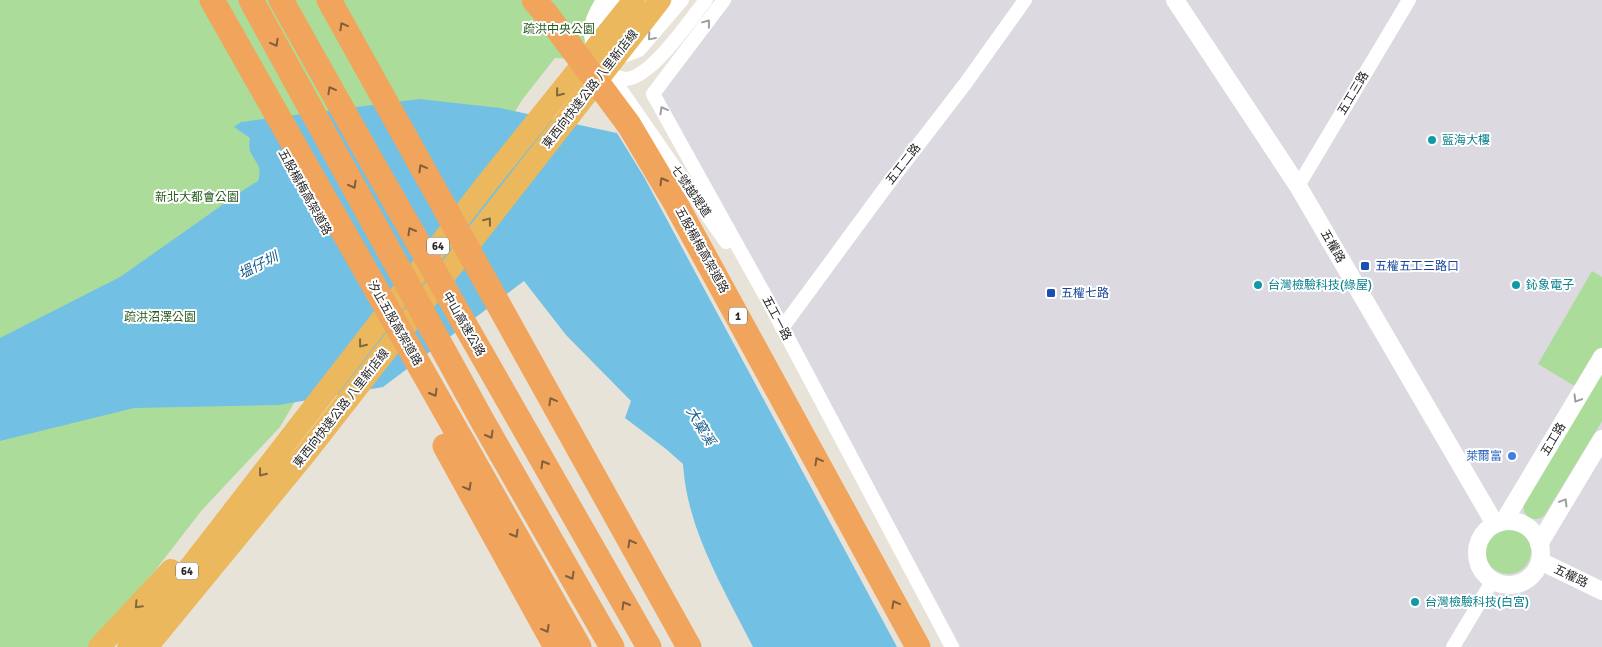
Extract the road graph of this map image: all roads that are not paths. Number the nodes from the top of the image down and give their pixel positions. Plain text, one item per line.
1 (199, 0) edge
2 (212, 0) edge
3 (251, 0) edge
4 (282, 0) edge
5 (329, 0) edge
6 (534, 0) edge
7 (603, 0) edge
8 (618, 0) edge
9 (634, 0) edge
10 (660, 0) edge
11 (682, 0) edge
12 (706, 0) edge
13 (724, 0) edge
14 (1024, 0) edge
15 (1175, 0) edge
16 (1408, 0) edge
17 (611, 75) junction
18 (1298, 186) junction
19 (771, 306) junction
20 (782, 328) junction
21 (1602, 357) edge
22 (1602, 439) edge
23 (307, 452) junction
24 (245, 494) junction
25 (1500, 523) junction
26 (1540, 553) junction
27 (1493, 580) junction
28 (1602, 591) edge
29 (99, 647) edge
30 (128, 647) edge
31 (147, 647) edge
32 (168, 647) edge
33 (556, 647) edge
34 (579, 647) edge
35 (612, 647) edge
36 (649, 647) edge
37 (689, 647) edge
38 (918, 647) edge
39 (952, 647) edge
40 (1453, 647) edge

1 -> 33 highway, 五股楊梅高架道路
2 -> 34 highway, 汐止五股高架道路
3 -> 35 highway
36 -> 4 highway, 中山高速公路
37 -> 5 highway
38 -> 6 highway, 五股楊梅高架道路 / 1
7 - 17 street, 七號越堤道
11 -> 8 street
9 -> 24 highway, 東西向快速公路 八里新店線 / 64
23 -> 10 highway, 東西向快速公路 八里新店線 / 64
12 - 17 street
19 -> 13 street, 五工一路
14 - 20 street, 五工二路
15 - 18 street, 五權路
16 - 18 street, 五工三路
17 - 19 street, 七號越堤道
18 - 25 street, 五權路
19 - 20 street, 五工一路
20 - 39 street, 五工一路
21 -> 25 street, 五工路
26 -> 22 street
23 - 31 highway, 東西向快速公路 八里新店線 / 64
23 - 32 highway
24 -> 29 highway
24 - 30 highway, 東西向快速公路 八里新店線 / 64
25 - 26 street
25 - 27 street
26 - 27 street
26 - 28 street, 五權路
27 - 40 street

